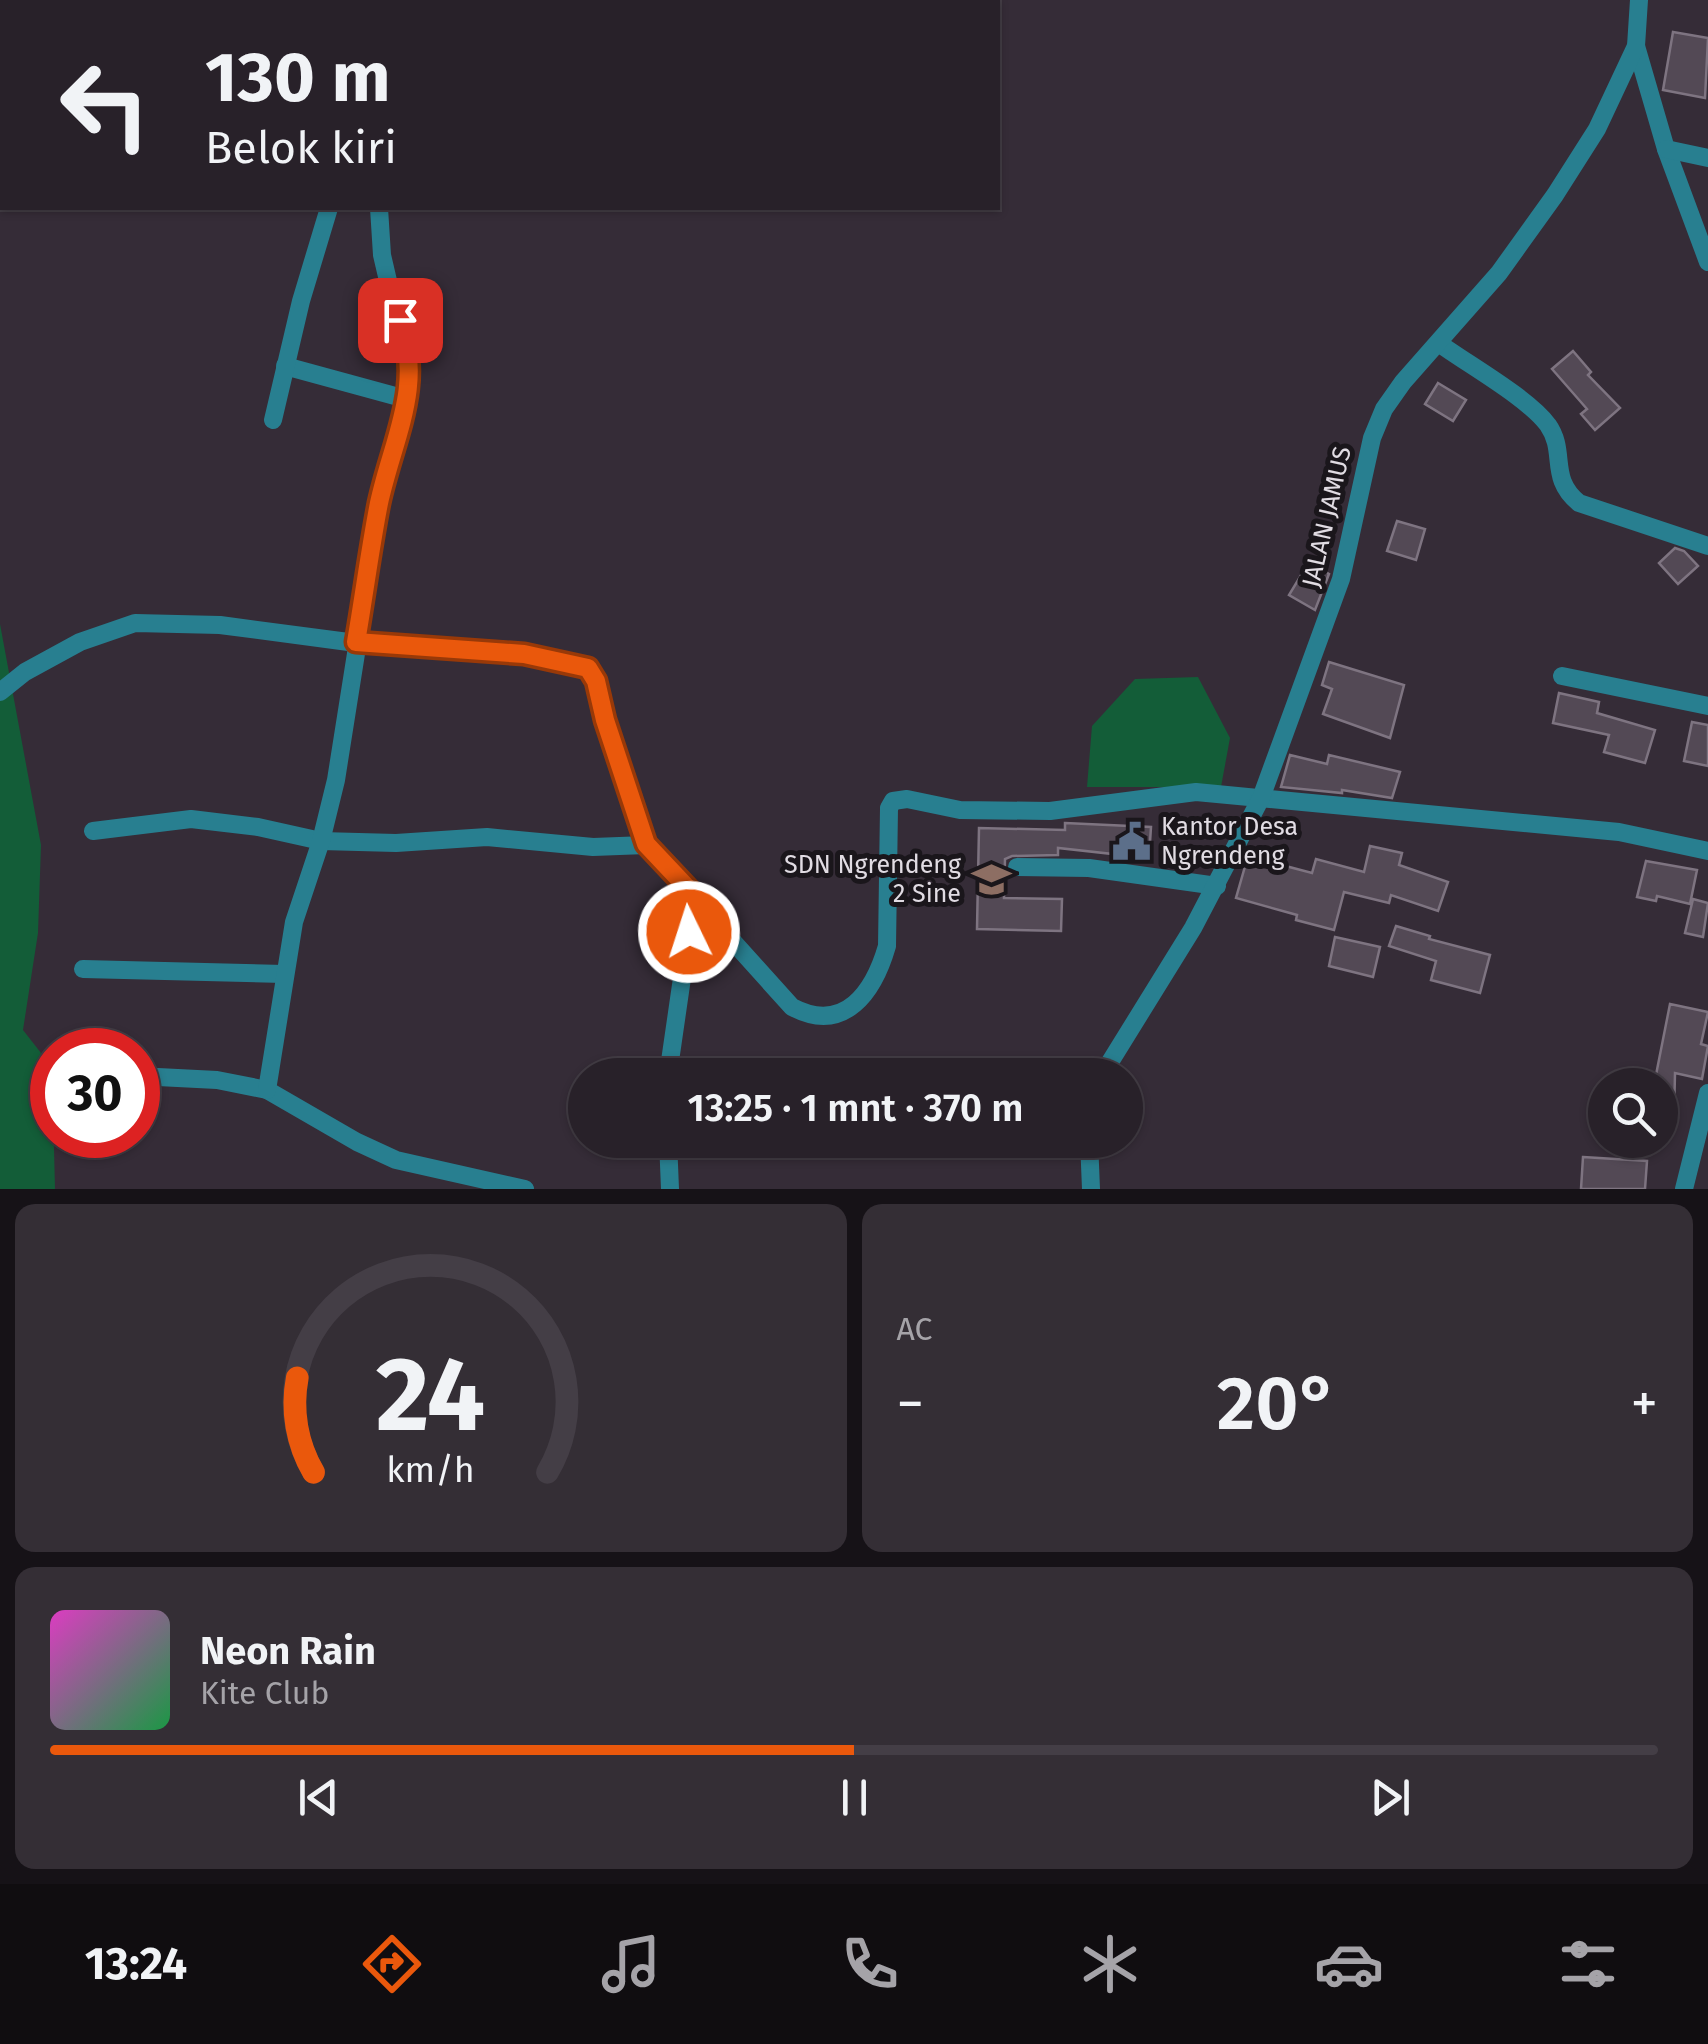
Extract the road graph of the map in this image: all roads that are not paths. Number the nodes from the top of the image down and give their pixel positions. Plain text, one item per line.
1 (1639, 0) edge
2 (1636, 46) junction
3 (1666, 149) junction
4 (1708, 158) edge
5 (328, 210) edge
6 (379, 210) edge
7 (1708, 262) edge
8 (1440, 344) junction
9 (284, 366) junction
10 (406, 399) junction
11 (273, 420) dead end
12 (1708, 546) edge
13 (356, 642) junction
14 (1562, 676) dead end
15 (0, 692) edge
16 (1708, 706) edge
17 (1260, 798) junction
18 (93, 831) dead end
19 (322, 841) junction
20 (646, 844) junction
21 (1708, 851) edge
22 (1018, 867) dead end
23 (1217, 886) junction
24 (694, 895) junction
25 (83, 969) dead end
26 (284, 974) junction
27 (670, 1058) edge
28 (1112, 1058) edge
29 (160, 1077) edge
30 (266, 1090) junction
31 (1708, 1093) edge
32 (669, 1158) edge
33 (1090, 1158) edge
34 (525, 1189) edge
35 (670, 1189) edge
36 (1091, 1189) edge
37 (1684, 1189) edge

1 - 2 street, JALAN JAMUS
2 - 3 street
2 - 8 street, JALAN JAMUS
3 - 4 street
3 - 7 street
5 - 9 street
6 - 10 street
8 - 12 street
8 - 17 street, JALAN JAMUS
9 - 10 street
9 - 11 street
10 - 13 street
13 - 15 street
13 - 19 street
13 - 20 street
14 - 16 street
17 - 21 street
17 - 23 street, JALAN JAMUS
17 - 24 street
18 - 19 street
19 - 20 street
19 - 26 street
20 - 24 street
22 - 23 street
23 - 28 street, JALAN JAMUS
24 - 27 street
25 - 26 street
26 - 30 street
29 - 30 street
30 - 34 street
31 - 37 street
32 - 35 street
33 - 36 street

